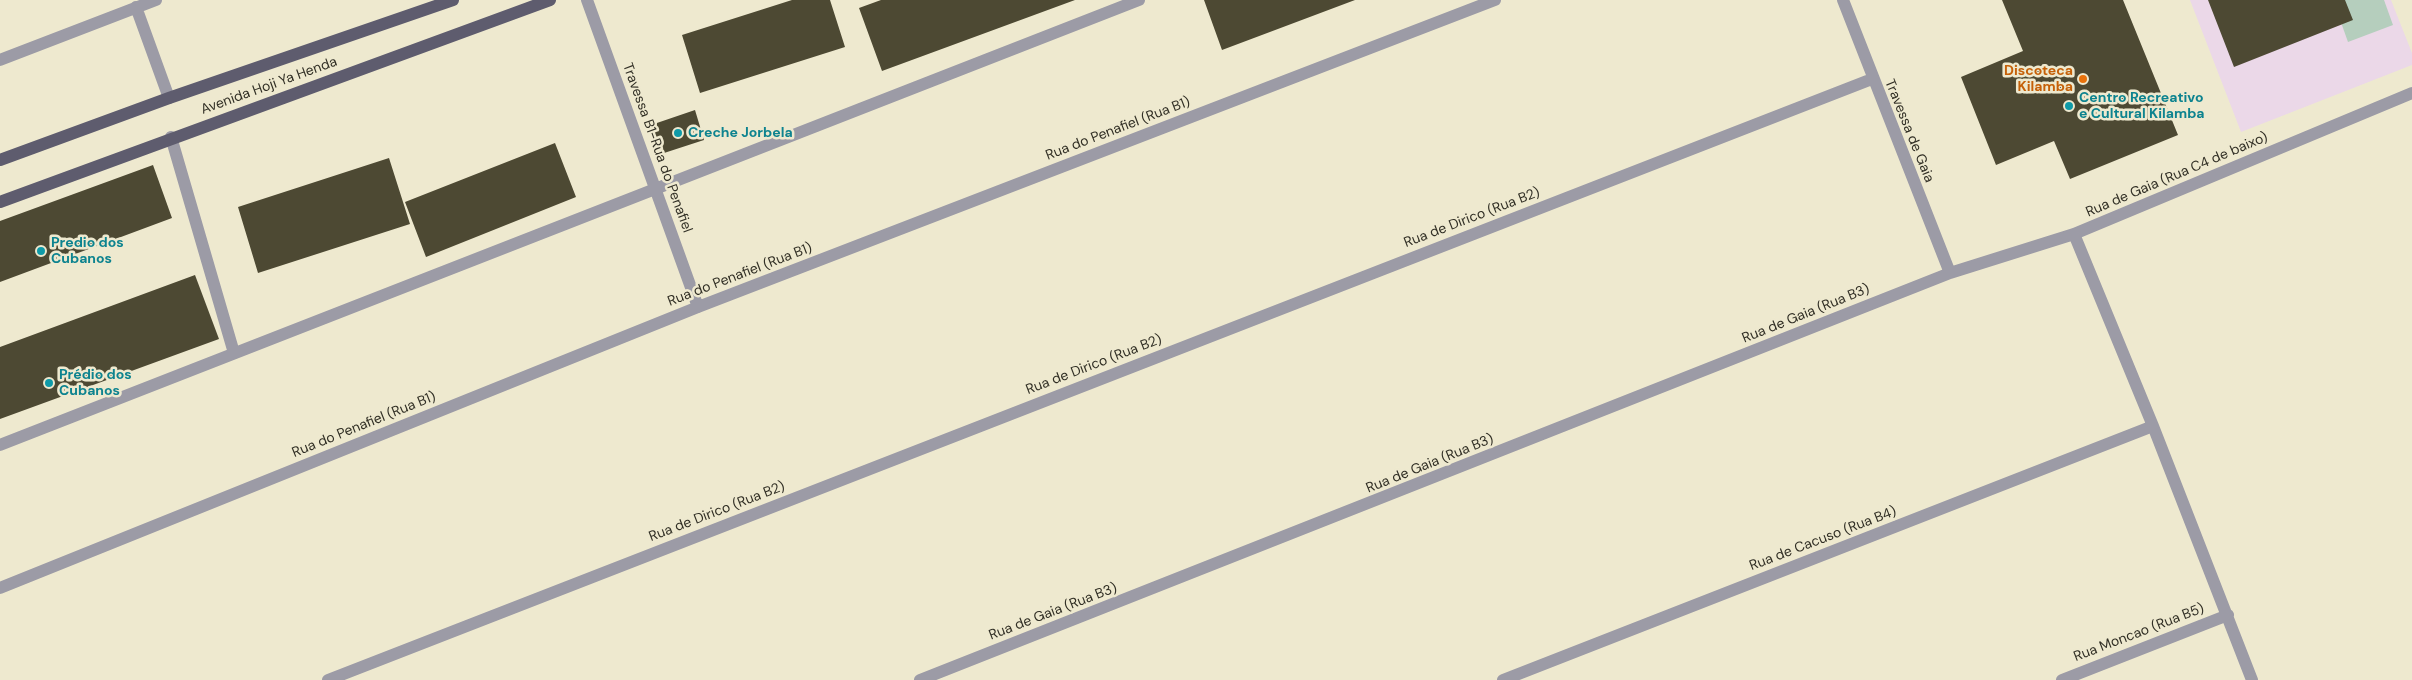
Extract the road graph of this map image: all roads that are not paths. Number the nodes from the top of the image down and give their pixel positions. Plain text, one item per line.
1 (156, 0) edge
2 (453, 0) edge
3 (550, 0) edge
4 (587, 0) edge
5 (1139, 0) edge
6 (1495, 0) edge
7 (1843, 0) edge
8 (136, 7) junction
9 (0, 60) edge
10 (1872, 79) junction
11 (2412, 93) edge
12 (169, 98) junction
13 (172, 137) junction
14 (0, 160) edge
15 (655, 188) junction
16 (0, 202) edge
17 (2074, 234) junction
18 (1950, 273) junction
19 (698, 307) junction
20 (234, 353) junction
21 (2153, 426) junction
22 (0, 445) edge
23 (0, 588) edge
24 (2228, 615) junction
25 (328, 680) edge
26 (920, 680) edge
27 (1503, 680) edge
28 (2062, 680) edge
29 (2252, 680) edge

1 - 8 street
2 - 12 main road, Avenida Hoji Ya Henda
3 - 13 main road, Avenida Hoji Ya Henda
4 - 15 street, Travessa B1-Rua do Penafiel
5 - 15 street
6 - 19 street, Rua do Penafiel (Rua B1)
7 - 10 street, Travessa de Gaia
8 - 9 street
8 - 12 street
10 - 18 street, Travessa de Gaia
10 - 25 street, Rua de Dirico (Rua B2)
11 - 17 street, Rua de Gaia (Rua C4 de baixo)
12 - 14 main road, Avenida Hoji Ya Henda
13 - 16 main road, Avenida Hoji Ya Henda
13 - 20 street
15 - 19 street, Travessa B1-Rua do Penafiel
15 - 20 street
17 - 18 street, Rua de Gaia (Rua C4 de baixo)
17 - 21 street
18 - 26 street, Rua de Gaia (Rua B3)
19 - 23 street, Rua do Penafiel (Rua B1)
20 - 22 street
21 - 24 street
21 - 27 street, Rua de Cacuso (Rua B4)
24 - 28 street, Rua Moncao (Rua B5)
24 - 29 street

